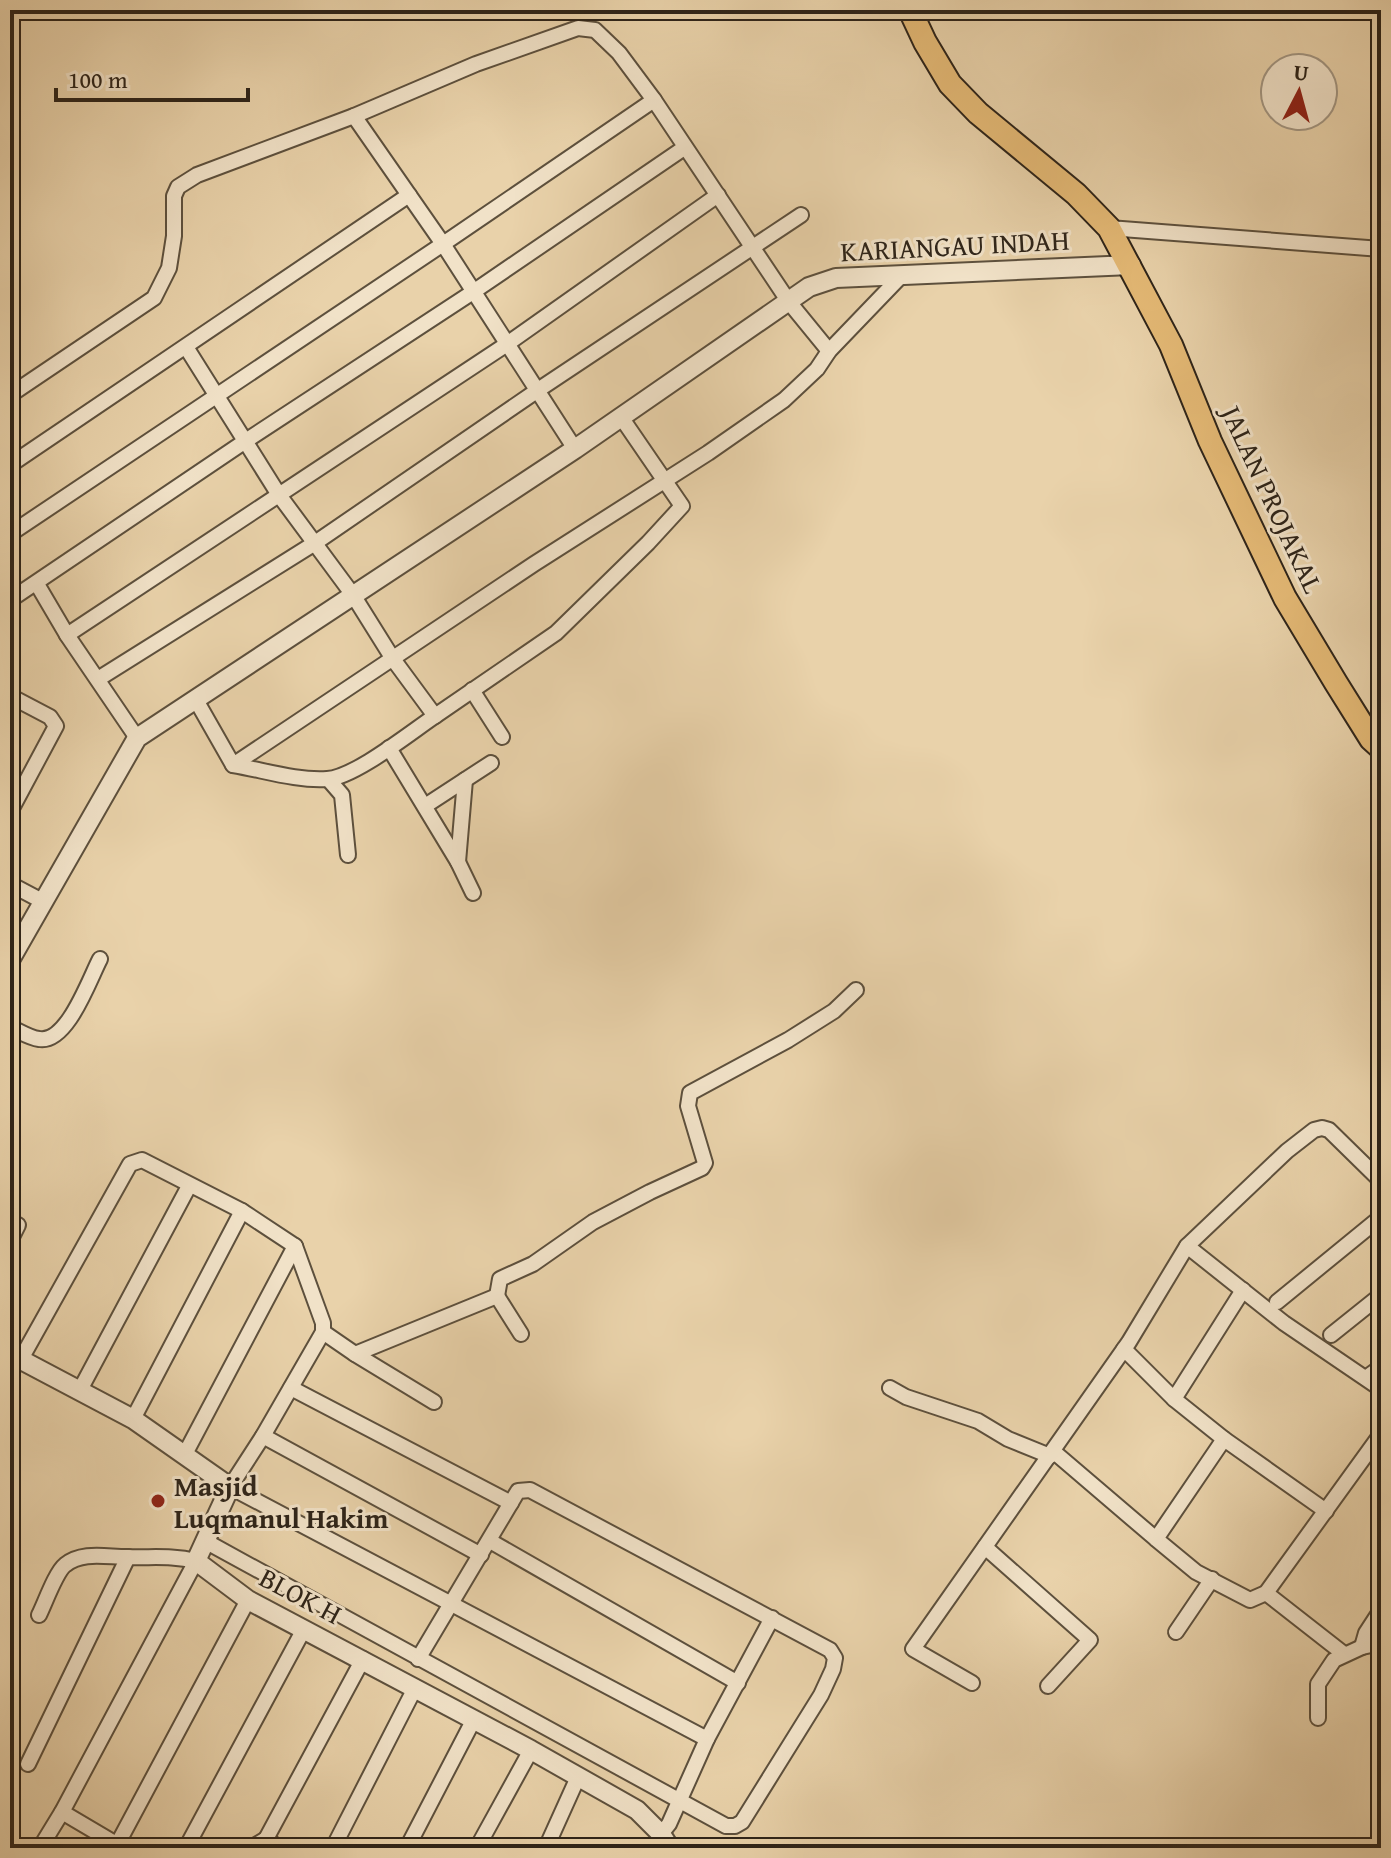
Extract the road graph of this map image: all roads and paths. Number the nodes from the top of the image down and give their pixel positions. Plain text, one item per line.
1 (910, 10) edge
2 (654, 100) junction
3 (354, 116) junction
4 (684, 148) junction
5 (409, 195) junction
6 (718, 195) junction
7 (801, 215) dead end
8 (1109, 228) junction
9 (443, 244) junction
10 (753, 249) junction
11 (1381, 249) edge
12 (1131, 265) junction
13 (903, 274) junction
14 (473, 292) junction
15 (789, 302) junction
16 (507, 344) junction
17 (186, 347) junction
18 (829, 351) junction
19 (538, 390) junction
20 (218, 394) junction
21 (10, 395) edge
22 (621, 417) junction
23 (244, 442) junction
24 (575, 449) junction
25 (10, 465) edge
26 (663, 480) junction
27 (279, 495) junction
28 (10, 534) edge
29 (315, 543) junction
30 (37, 584) junction
31 (353, 595) junction
32 (10, 600) edge
33 (67, 635) junction
34 (393, 659) junction
35 (98, 679) junction
36 (472, 690) junction
37 (10, 696) edge
38 (196, 700) junction
39 (435, 716) junction
40 (502, 737) dead end
41 (137, 738) junction
42 (389, 748) junction
43 (1381, 748) edge
44 (491, 763) dead end
45 (233, 765) junction
46 (329, 780) junction
47 (465, 780) junction
48 (425, 806) junction
49 (10, 812) edge
50 (348, 855) dead end
51 (458, 862) junction
52 (10, 884) edge
53 (473, 893) dead end
54 (44, 902) junction
55 (100, 959) dead end
56 (10, 960) edge
57 (856, 990) dead end
58 (10, 1027) edge
59 (1381, 1181) edge
60 (189, 1186) junction
61 (242, 1211) junction
62 (1381, 1217) edge
63 (18, 1225) dead end
64 (10, 1241) edge
65 (295, 1246) junction
66 (1187, 1246) junction
67 (1243, 1290) junction
68 (1381, 1295) edge
69 (497, 1296) junction
70 (1277, 1302) dead end
71 (323, 1332) junction
72 (521, 1334) dead end
73 (1331, 1335) dead end
74 (1124, 1349) junction
75 (355, 1354) junction
76 (15, 1356) edge
77 (1381, 1367) edge
78 (1366, 1378) junction
79 (291, 1388) junction
80 (890, 1388) dead end
81 (1381, 1389) edge
82 (80, 1390) junction
83 (1174, 1399) junction
84 (434, 1402) dead end
85 (133, 1419) junction
86 (1381, 1434) edge
87 (263, 1436) junction
88 (1224, 1439) junction
89 (1052, 1453) junction
90 (185, 1454) junction
91 (230, 1487) junction
92 (511, 1503) junction
93 (1326, 1511) junction
94 (1156, 1539) junction
95 (205, 1541) junction
96 (490, 1541) junction
97 (985, 1547) junction
98 (481, 1555) junction
99 (128, 1557) junction
100 (196, 1561) junction
101 (1212, 1579) junction
102 (1266, 1593) junction
103 (248, 1600) junction
104 (450, 1605) junction
105 (1381, 1610) edge
106 (39, 1615) dead end
107 (772, 1618) junction
108 (304, 1629) junction
109 (1176, 1632) dead end
110 (1381, 1643) edge
111 (1362, 1647) junction
112 (1344, 1654) junction
113 (363, 1659) junction
114 (418, 1659) junction
115 (738, 1683) junction
116 (972, 1683) dead end
117 (1048, 1686) dead end
118 (414, 1690) junction
119 (1318, 1718) dead end
120 (473, 1721) junction
121 (707, 1739) junction
122 (531, 1750) junction
123 (28, 1764) dead end
124 (578, 1777) junction
125 (678, 1800) junction
126 (62, 1812) junction
127 (266, 1839) junction
128 (665, 1841) edge
129 (120, 1847) edge
130 (40, 1848) edge
131 (186, 1848) edge
132 (251, 1848) edge
133 (279, 1848) edge
134 (333, 1848) edge
135 (407, 1848) edge
136 (477, 1848) edge
137 (546, 1848) edge

1 - 8 main road, JALAN PROJAKAL
2 - 3 street
2 - 4 street
2 - 9 street
3 - 5 street
3 - 21 street
4 - 6 street
4 - 14 street
5 - 9 street
5 - 17 street
6 - 10 street
6 - 16 street
7 - 10 street
8 - 11 street
8 - 12 main road, JALAN PROJAKAL
9 - 14 street
9 - 20 street
10 - 15 street
10 - 19 street
12 - 13 street, KARIANGAU INDAH
12 - 43 main road, JALAN PROJAKAL
13 - 15 street, KARIANGAU INDAH
13 - 18 street
14 - 16 street
14 - 23 street
15 - 18 street
15 - 22 street, KARIANGAU INDAH
16 - 19 street
16 - 27 street
17 - 20 street
17 - 25 street
18 - 26 street
19 - 24 street
19 - 29 street
20 - 23 street
20 - 28 street
22 - 24 street, KARIANGAU INDAH
22 - 26 street
23 - 27 street
23 - 30 street
24 - 31 street, KARIANGAU INDAH
26 - 34 street
26 - 36 street
27 - 29 street
27 - 33 street
29 - 31 street
29 - 35 street
30 - 32 street
30 - 33 street
31 - 34 street
31 - 38 street, KARIANGAU INDAH
33 - 35 street
34 - 39 street
34 - 45 street
35 - 41 street
36 - 39 street
36 - 40 street
37 - 49 street
38 - 41 street, KARIANGAU INDAH
38 - 45 street
39 - 42 street
41 - 54 street
42 - 46 street
42 - 48 street
44 - 47 street
45 - 46 street
46 - 50 street
47 - 48 street
47 - 51 street
48 - 51 street
51 - 53 street
52 - 54 street
54 - 56 street
55 - 58 street
57 - 69 street
59 - 66 street
60 - 61 street
60 - 76 street
60 - 82 street
61 - 65 street
61 - 85 street
62 - 70 street
63 - 64 street
65 - 71 street
65 - 90 street
66 - 67 street
66 - 74 street
67 - 78 street
67 - 83 street
68 - 73 street
69 - 72 street
69 - 75 street
71 - 75 street
71 - 79 street
74 - 83 street
74 - 89 street
75 - 84 street
76 - 82 street
77 - 78 street
78 - 81 street
79 - 87 street
79 - 92 street
80 - 89 street
82 - 85 street
83 - 88 street
85 - 90 street
86 - 93 street
87 - 91 street
87 - 98 street
88 - 93 street
88 - 94 street
89 - 94 street
89 - 97 street
90 - 91 street
91 - 95 street
91 - 104 street
92 - 96 street
92 - 107 street
93 - 102 street
94 - 101 street
95 - 100 street
95 - 114 street
96 - 98 street
96 - 115 street
97 - 116 street
97 - 117 street
98 - 104 street
99 - 100 street
99 - 106 street
99 - 123 street
100 - 103 street, BLOK H
100 - 126 street
101 - 102 street
101 - 109 street
102 - 112 street
103 - 108 street, BLOK H
103 - 129 street
104 - 114 street
104 - 121 street
105 - 111 street
107 - 115 street
107 - 125 street
108 - 113 street, BLOK H
108 - 131 street
110 - 111 street
111 - 112 street
112 - 119 street
113 - 118 street, BLOK H
113 - 127 street
114 - 125 street
115 - 121 street
118 - 120 street, BLOK H
118 - 134 street
120 - 122 street, BLOK H
120 - 135 street
121 - 125 street
122 - 124 street, BLOK H
122 - 136 street
124 - 128 street, BLOK H
124 - 137 street
125 - 128 street
126 - 129 street
126 - 130 street
127 - 132 street
127 - 133 street

